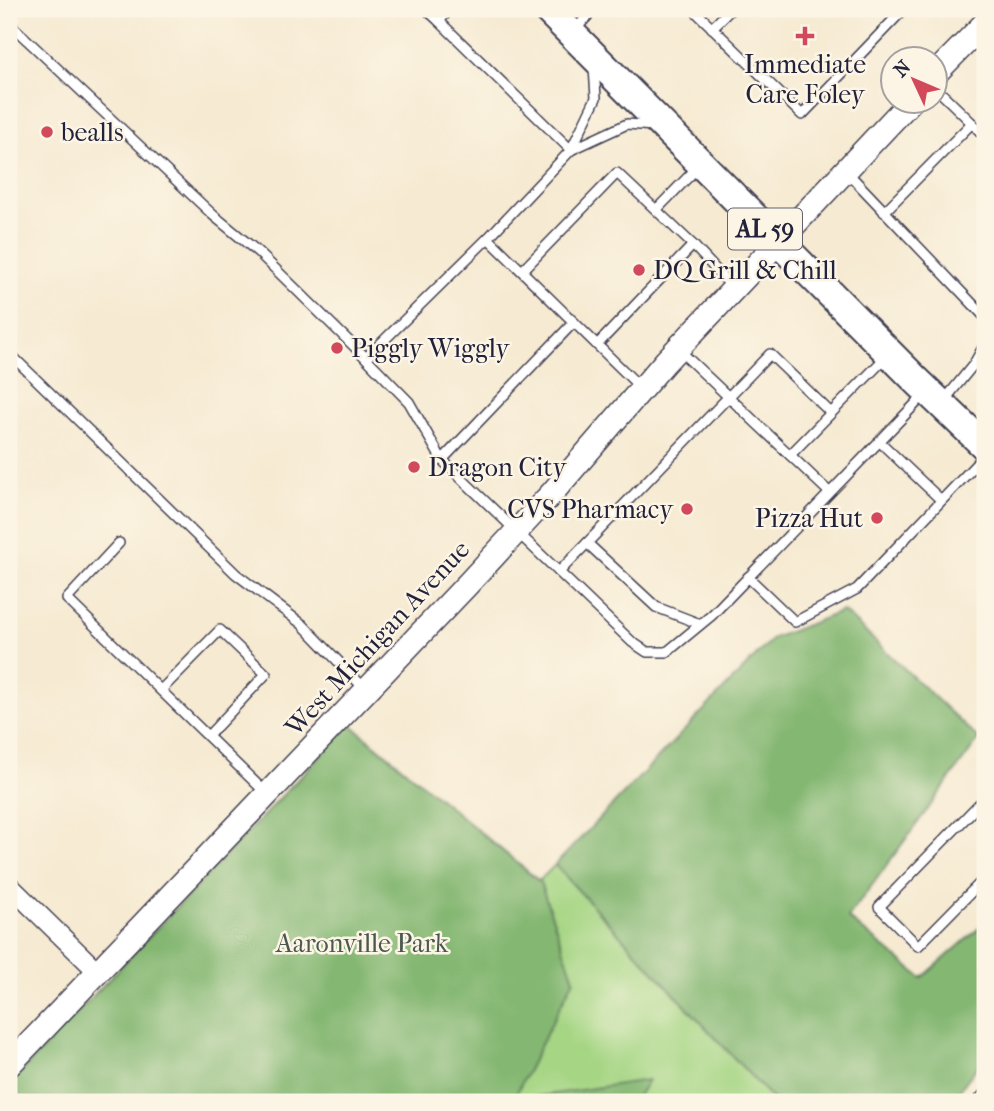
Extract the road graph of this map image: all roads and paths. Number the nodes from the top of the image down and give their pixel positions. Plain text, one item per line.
1 (426, 9) edge
2 (450, 9) edge
3 (547, 9) edge
4 (594, 9) edge
5 (693, 9) edge
6 (731, 9) edge
7 (904, 9) edge
8 (439, 21) junction
9 (9, 23) edge
10 (712, 28) junction
11 (983, 30) edge
12 (571, 34) junction
13 (593, 55) junction
14 (948, 62) edge
15 (948, 100) edge
16 (897, 116) edge
17 (972, 123) junction
18 (663, 127) junction
19 (985, 137) edge
20 (571, 150) junction
21 (701, 164) junction
22 (845, 170) junction
23 (657, 209) junction
24 (884, 212) junction
25 (488, 237) junction
26 (777, 242) junction
27 (694, 245) junction
28 (523, 270) junction
29 (734, 289) junction
30 (985, 317) edge
31 (574, 322) junction
32 (985, 344) edge
33 (597, 345) junction
34 (678, 348) junction
35 (9, 353) edge
36 (889, 354) junction
37 (366, 358) junction
38 (642, 389) junction
39 (729, 397) junction
40 (935, 398) junction
41 (831, 413) junction
42 (879, 441) junction
43 (985, 446) edge
44 (790, 455) junction
45 (985, 455) edge
46 (442, 460) junction
47 (829, 492) junction
48 (941, 500) junction
49 (517, 531) junction
50 (119, 543) dead end
51 (587, 543) junction
52 (559, 572) junction
53 (748, 577) junction
54 (700, 624) junction
55 (161, 690) junction
56 (366, 690) junction
57 (208, 736) junction
58 (268, 794) junction
59 (985, 798) edge
60 (985, 878) edge
61 (9, 885) edge
62 (98, 972) junction
63 (9, 1065) edge
64 (985, 1093) edge
65 (977, 1102) edge

1 - 8 lane
2 - 8 lane
3 - 12 main road, AL 59
4 - 12 lane
5 - 10 lane
6 - 10 lane
7 - 10 lane
8 - 20 lane
9 - 37 lane
11 - 14 street
12 - 13 main road, AL 59
13 - 18 main road, AL 59
13 - 20 lane
15 - 17 lane
16 - 22 street, West Michigan Avenue
17 - 19 lane
17 - 24 lane
18 - 20 lane
18 - 21 main road, AL 59
20 - 25 lane
21 - 23 lane
21 - 26 main road, AL 59
22 - 24 lane
22 - 26 street, West Michigan Avenue
23 - 27 lane
23 - 28 lane
24 - 30 lane
25 - 28 lane
25 - 37 lane
26 - 29 street, West Michigan Avenue
26 - 36 main road, AL 59
27 - 29 lane
27 - 33 lane
28 - 31 lane
29 - 34 street, West Michigan Avenue
31 - 33 lane
31 - 46 lane
32 - 40 lane
33 - 38 lane
34 - 38 street, West Michigan Avenue
34 - 39 lane
35 - 56 lane
36 - 40 main road, AL 59
36 - 41 lane
37 - 46 lane
38 - 49 street, West Michigan Avenue
39 - 41 lane
39 - 44 lane
39 - 51 lane
40 - 42 lane
40 - 43 main road, AL 59
41 - 44 lane
42 - 47 lane
42 - 48 lane
44 - 47 lane
45 - 48 lane
46 - 49 lane
47 - 53 lane
48 - 53 lane
49 - 52 lane
49 - 56 street, West Michigan Avenue
50 - 55 lane
51 - 52 lane
51 - 54 lane
52 - 54 lane
53 - 54 lane
55 - 57 lane
55 - 57 lane
56 - 58 street, West Michigan Avenue
57 - 58 lane
58 - 62 street, West Michigan Avenue
59 - 60 lane
61 - 62 street
62 - 63 street, West Michigan Avenue
64 - 65 lane

